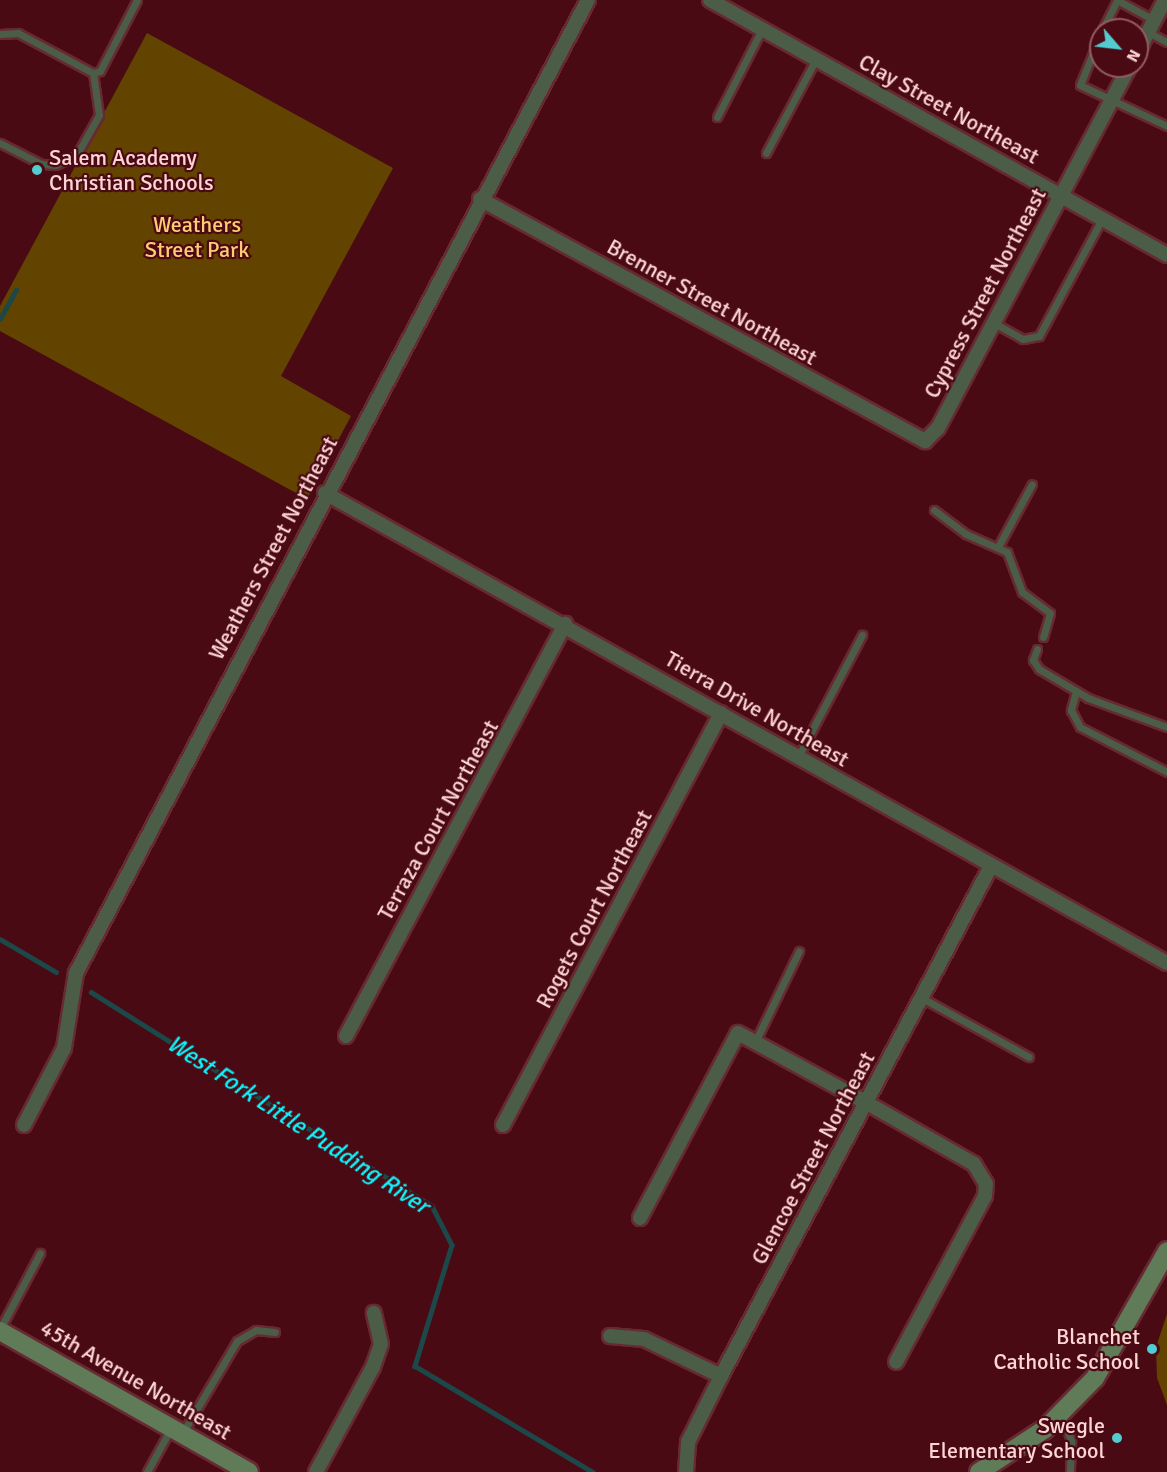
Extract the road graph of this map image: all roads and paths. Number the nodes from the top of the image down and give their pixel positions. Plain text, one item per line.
1 (137, 0) edge
2 (588, 0) edge
3 (710, 0) edge
4 (1117, 0) edge
5 (1165, 0) edge
6 (1108, 18) edge
7 (1151, 26) junction
8 (762, 29) junction
9 (1149, 30) edge
10 (0, 34) edge
11 (1167, 42) edge
12 (1089, 58) edge
13 (816, 59) junction
14 (93, 73) junction
15 (1123, 78) edge
16 (1111, 101) junction
17 (717, 117) dead end
18 (1167, 126) edge
19 (0, 143) edge
20 (766, 153) dead end
21 (1061, 195) junction
22 (480, 199) junction
23 (1102, 219) junction
24 (1167, 255) edge
25 (994, 322) junction
26 (925, 441) joint
27 (1032, 484) dead end
28 (325, 493) junction
29 (934, 510) dead end
30 (999, 545) junction
31 (565, 624) junction
32 (862, 635) dead end
33 (1043, 637) dead end
34 (1037, 649) dead end
35 (1076, 691) junction
36 (721, 712) junction
37 (1167, 728) edge
38 (798, 757) junction
39 (1167, 772) edge
40 (991, 866) junction
41 (799, 951) dead end
42 (1167, 963) edge
43 (922, 998) junction
44 (346, 1036) dead end
45 (755, 1042) junction
46 (1029, 1057) dead end
47 (867, 1102) junction
48 (24, 1125) dead end
49 (503, 1125) dead end
50 (640, 1218) dead end
51 (1167, 1251) edge
52 (40, 1253) dead end
53 (374, 1313) dead end
54 (275, 1332) dead end
55 (1, 1334) edge
56 (610, 1336) dead end
57 (896, 1362) dead end
58 (721, 1376) junction
59 (1061, 1414) junction
60 (176, 1431) junction
61 (147, 1472) edge
62 (249, 1472) edge
63 (316, 1472) edge
64 (686, 1472) edge
65 (979, 1472) edge
66 (1070, 1472) edge

1 - 14 lane
2 - 22 street, Weathers Street Northeast
3 - 8 street, Clay Street Northeast
4 - 6 lane
4 - 7 lane
5 - 7 street
7 - 9 street
7 - 11 lane
8 - 13 street, Clay Street Northeast
8 - 17 lane
10 - 14 lane
12 - 16 lane
13 - 20 lane
13 - 21 street, Clay Street Northeast
14 - 19 lane
15 - 16 street, Cypress Street Northeast
16 - 18 lane
16 - 21 street, Cypress Street Northeast
21 - 23 street, Clay Street Northeast
21 - 25 street, Cypress Street Northeast
22 - 26 street, Brenner Street Northeast
22 - 28 street, Weathers Street Northeast
23 - 24 street, Clay Street Northeast
23 - 25 lane
25 - 26 street, Cypress Street Northeast
27 - 30 lane
28 - 31 street, Tierra Drive Northeast
28 - 48 street, Weathers Street Northeast
29 - 30 lane
30 - 33 lane
31 - 36 street, Tierra Drive Northeast
31 - 44 street, Terraza Court Northeast
32 - 38 lane
34 - 35 lane
35 - 37 lane
35 - 39 lane
36 - 38 street, Tierra Drive Northeast
36 - 49 street, Rogets Court Northeast
38 - 40 street, Tierra Drive Northeast
40 - 42 street, Tierra Drive Northeast
40 - 43 street, Glencoe Street Northeast
41 - 45 lane
43 - 46 lane
43 - 47 street, Glencoe Street Northeast
45 - 47 street
45 - 50 street
47 - 57 street
47 - 58 street, Glencoe Street Northeast
51 - 59 main road
52 - 55 lane
53 - 63 street
54 - 60 lane
55 - 60 main road, 45th Avenue Northeast
56 - 58 street
58 - 64 street, Glencoe Street Northeast
59 - 65 main road
59 - 66 lane
60 - 61 lane
60 - 62 main road, 45th Avenue Northeast

